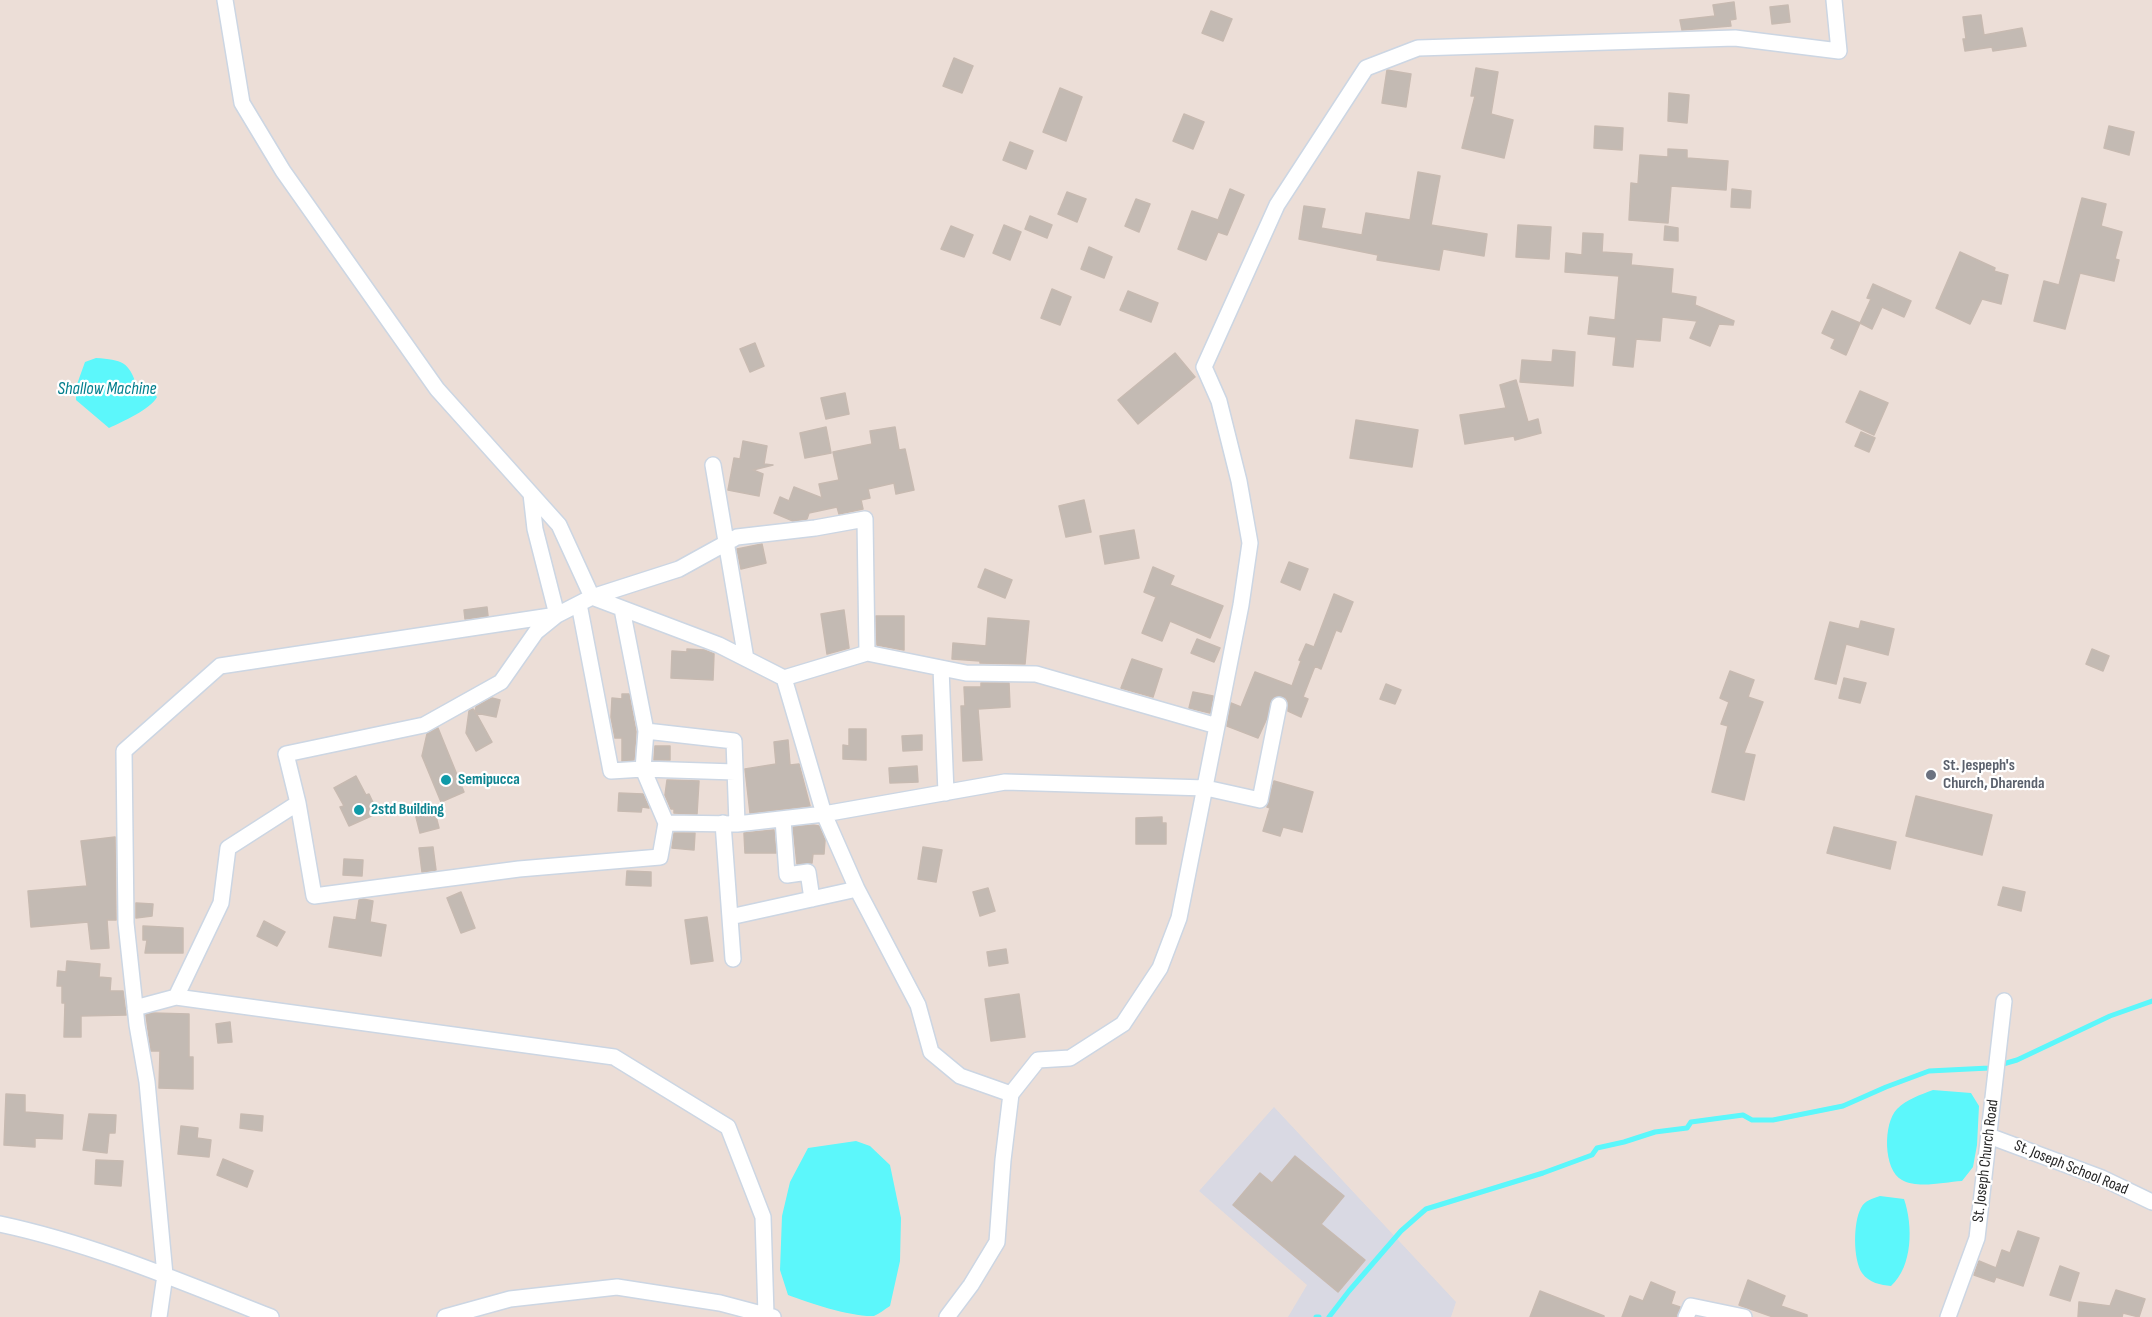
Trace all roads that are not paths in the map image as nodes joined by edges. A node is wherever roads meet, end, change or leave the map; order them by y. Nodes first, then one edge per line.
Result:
1 (225, 0) edge
2 (1834, 0) edge
3 (713, 465) dead end
4 (531, 494) junction
5 (726, 543) junction
6 (586, 601) junction
7 (622, 609) junction
8 (557, 615) junction
9 (867, 653) junction
10 (746, 659) junction
11 (941, 668) junction
12 (784, 678) junction
13 (1279, 705) dead end
14 (1217, 726) junction
15 (646, 731) junction
16 (643, 769) junction
17 (735, 772) junction
18 (1206, 788) junction
19 (946, 793) junction
20 (298, 803) junction
21 (824, 814) junction
22 (783, 819) junction
23 (666, 823) junction
24 (730, 823) junction
25 (857, 889) junction
26 (812, 899) junction
27 (730, 918) junction
28 (733, 959) dead end
29 (176, 997) junction
30 (2004, 1001) dead end
31 (135, 1008) junction
32 (1011, 1094) junction
33 (1989, 1136) junction
34 (2152, 1202) edge
35 (0, 1224) edge
36 (165, 1275) junction
37 (770, 1316) edge
38 (159, 1317) edge
39 (271, 1317) edge
40 (445, 1317) edge
41 (947, 1317) edge
42 (1686, 1317) edge
43 (1744, 1317) edge
44 (1948, 1317) edge

1 - 4 street
2 - 14 street
3 - 5 street
4 - 6 street
4 - 8 street
5 - 6 street
5 - 9 street
5 - 10 street
6 - 7 street
6 - 8 street
6 - 16 street
7 - 10 street
7 - 15 street
8 - 20 street
8 - 31 street
9 - 11 street
9 - 12 street
10 - 12 street
11 - 14 street
11 - 19 street
12 - 21 street
13 - 18 street
14 - 18 street
15 - 16 street
15 - 17 street
16 - 17 street
16 - 23 street
17 - 24 street
18 - 19 street
18 - 32 street
19 - 21 street
20 - 23 street
20 - 29 street
21 - 22 street
21 - 25 street
22 - 24 street
22 - 26 street
23 - 24 street
24 - 27 street
25 - 26 street
25 - 32 street
26 - 27 street
27 - 28 street
29 - 31 street
29 - 37 street
30 - 33 street, St. Joseph Church Road
31 - 36 street
32 - 41 street
33 - 34 street, St. Joseph School Road
33 - 44 street, St. Joseph Church Road
35 - 36 street
36 - 38 street
36 - 39 street
37 - 40 street
42 - 43 street

